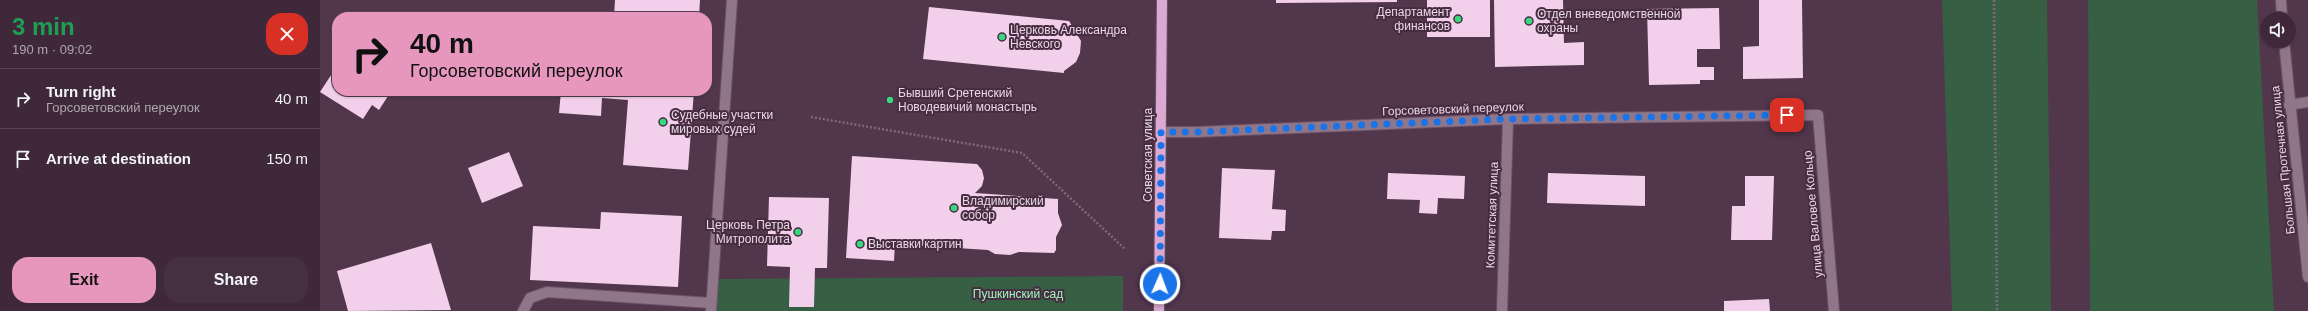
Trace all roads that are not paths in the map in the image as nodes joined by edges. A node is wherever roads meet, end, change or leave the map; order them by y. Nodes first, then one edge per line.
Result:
1 (732, 0) edge
2 (1162, 0) edge
3 (2280, 0) edge
4 (2281, 12) edge
5 (2285, 48) edge
6 (2308, 102) edge
7 (2289, 105) junction
8 (1818, 115) joint
9 (1508, 119) junction
10 (1161, 132) junction
11 (2308, 277) edge
12 (711, 307) edge
13 (523, 311) edge
14 (1159, 311) edge
15 (1502, 311) edge
16 (1834, 311) edge

1 - 12 street
2 - 10 main road, Советская улица
3 - 4 street
5 - 7 street, Большая Протечная улица
6 - 7 street
7 - 11 street, Большая Протечная улица
8 - 9 street, Горсоветовский переулок
8 - 16 street, улица Валовое Кольцо
9 - 10 street, Горсоветовский переулок
9 - 15 street, Комитетская улица
10 - 14 main road, Советская улица
12 - 13 street

